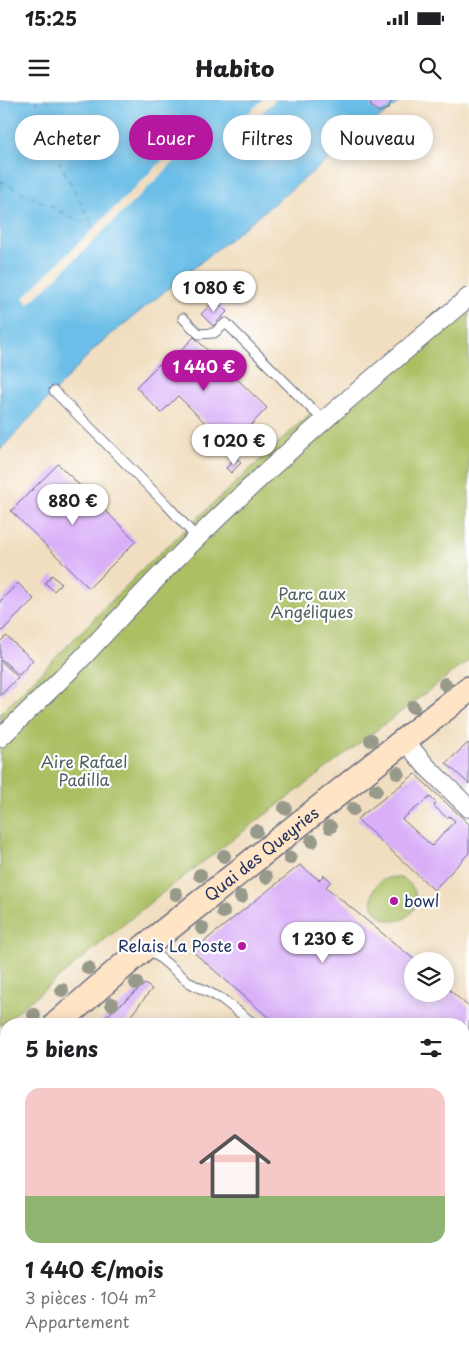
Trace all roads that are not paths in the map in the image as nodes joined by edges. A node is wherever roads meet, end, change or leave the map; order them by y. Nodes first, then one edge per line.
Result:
1 (469, 297) edge
2 (183, 318) dead end
3 (54, 391) dead end
4 (324, 420) junction
5 (197, 538) junction
6 (469, 689) edge
7 (0, 738) edge
8 (404, 740) junction
9 (469, 808) edge
10 (146, 946) junction
11 (64, 1018) edge
12 (246, 1018) edge

1 - 4 street
2 - 4 lane
3 - 5 lane
4 - 5 street
5 - 7 street
6 - 8 main road, Quai des Queyries
8 - 9 street
8 - 10 main road, Quai des Queyries
10 - 11 main road, Quai des Queyries
10 - 12 lane

